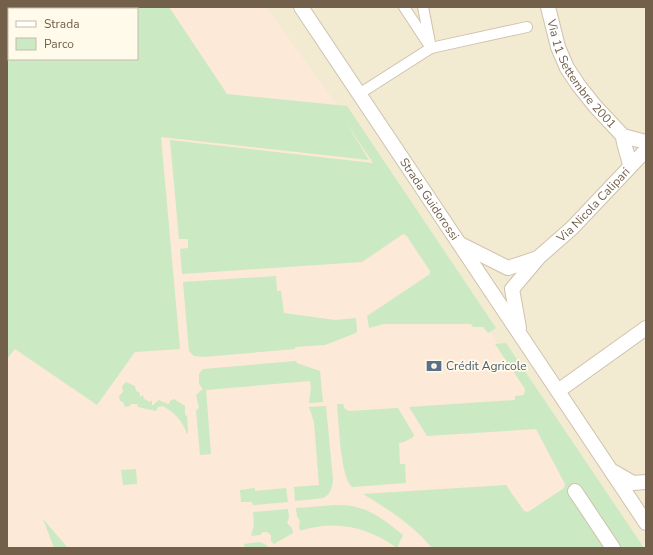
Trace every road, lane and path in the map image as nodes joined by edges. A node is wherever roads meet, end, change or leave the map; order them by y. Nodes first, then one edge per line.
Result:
1 (301, 7) edge
2 (404, 7) edge
3 (423, 7) edge
4 (548, 7) edge
5 (527, 27) dead end
6 (431, 48) junction
7 (359, 94) junction
8 (623, 136) junction
9 (646, 142) edge
10 (646, 150) edge
11 (630, 166) junction
12 (459, 244) junction
13 (539, 257) junction
14 (646, 328) edge
15 (520, 334) junction
16 (558, 391) junction
17 (610, 469) junction
18 (646, 482) edge
19 (575, 491) dead end
20 (646, 522) edge
21 (613, 548) edge

1 - 7 street, Strada Guidorossi
2 - 6 street
3 - 6 street
4 - 8 street, Via 11 Settembre 2001
5 - 6 street
6 - 7 street
7 - 12 street, Strada Guidorossi
8 - 9 street, Via 11 Settembre 2001
8 - 11 street, Via 11 Settembre 2001
10 - 11 street, Via Nicola Calipari
11 - 13 street, Via Nicola Calipari
12 - 13 street, Via Nicola Calipari
12 - 15 street, Strada Guidorossi
13 - 15 street, Via Nicola Calipari
14 - 16 street
15 - 16 street, Strada Guidorossi
16 - 17 street, Strada Guidorossi
17 - 18 street
17 - 20 street, Strada Guidorossi
19 - 21 street

